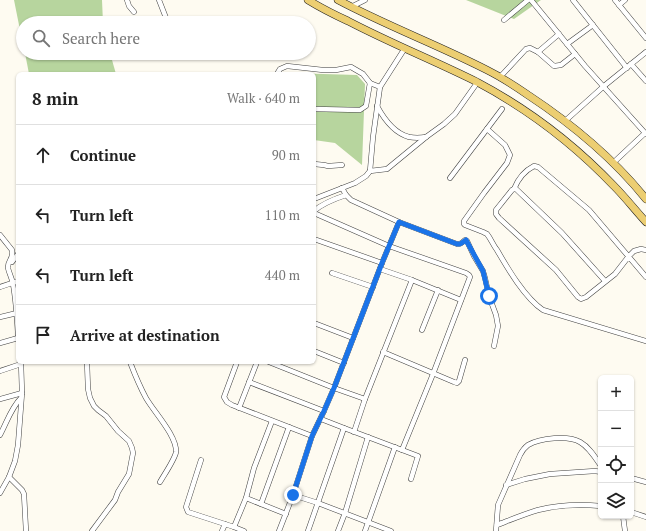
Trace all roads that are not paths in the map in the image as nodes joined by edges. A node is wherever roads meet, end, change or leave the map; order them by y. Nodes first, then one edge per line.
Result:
1 (127, 0) edge
2 (159, 0) edge
3 (308, 0) edge
4 (338, 0) edge
5 (365, 0) edge
6 (528, 0) edge
7 (531, 0) edge
8 (573, 0) edge
9 (615, 0) edge
10 (625, 0) edge
11 (619, 5) junction
12 (351, 7) junction
13 (134, 12) dead end
14 (365, 14) junction
15 (165, 16) edge
16 (504, 20) dead end
17 (593, 26) junction
18 (360, 27) junction
19 (559, 34) junction
20 (646, 38) edge
21 (567, 44) junction
22 (405, 48) junction
23 (538, 52) junction
24 (646, 52) edge
25 (575, 54) junction
26 (631, 64) junction
27 (627, 68) junction
28 (278, 72) edge
29 (500, 77) junction
30 (646, 81) edge
31 (370, 83) junction
32 (477, 83) junction
33 (604, 86) junction
34 (380, 87) junction
35 (377, 106) junction
36 (316, 109) edge
37 (502, 109) dead end
38 (565, 121) junction
39 (487, 129) junction
40 (646, 134) edge
41 (426, 138) junction
42 (613, 163) junction
43 (316, 164) edge
44 (342, 166) dead end
45 (370, 171) junction
46 (450, 178) dead end
47 (342, 188) junction
48 (514, 189) junction
49 (346, 195) junction
50 (316, 198) edge
51 (646, 199) edge
52 (316, 210) edge
53 (316, 213) edge
54 (399, 222) junction
55 (646, 222) edge
56 (0, 235) edge
57 (316, 240) edge
58 (389, 246) junction
59 (646, 250) edge
60 (16, 256) edge
61 (629, 256) junction
62 (382, 263) junction
63 (8, 266) junction
64 (380, 269) junction
65 (332, 274) dead end
66 (646, 277) edge
67 (412, 280) junction
68 (606, 281) junction
69 (16, 282) edge
70 (12, 283) junction
71 (0, 287) edge
72 (373, 287) junction
73 (438, 290) junction
74 (462, 300) junction
75 (16, 307) edge
76 (16, 313) edge
77 (0, 317) edge
78 (316, 324) edge
79 (422, 330) dead end
80 (16, 337) edge
81 (353, 338) junction
82 (646, 341) edge
83 (0, 343) edge
84 (494, 346) dead end
85 (316, 352) edge
86 (384, 352) junction
87 (466, 360) dead end
88 (344, 363) junction
89 (18, 364) edge
90 (21, 364) edge
91 (87, 364) edge
92 (131, 364) edge
93 (236, 364) edge
94 (256, 364) edge
95 (274, 364) edge
96 (0, 370) edge
97 (433, 374) junction
98 (249, 382) junction
99 (334, 388) junction
100 (22, 393) junction
101 (21, 398) junction
102 (0, 399) edge
103 (365, 399) junction
104 (239, 408) junction
105 (324, 411) junction
106 (321, 419) junction
107 (272, 421) junction
108 (290, 427) junction
109 (344, 428) junction
110 (1, 430) edge
111 (354, 432) junction
112 (0, 434) edge
113 (312, 436) junction
114 (368, 437) junction
115 (394, 447) junction
116 (402, 450) junction
117 (201, 460) dead end
118 (598, 462) edge
119 (598, 472) edge
120 (9, 477) junction
121 (411, 479) dead end
122 (634, 479) edge
123 (160, 482) dead end
124 (646, 482) edge
125 (506, 485) junction
126 (0, 493) edge
127 (293, 495) junction
128 (246, 498) junction
129 (318, 503) junction
130 (261, 504) junction
131 (598, 506) edge
132 (345, 513) junction
133 (634, 513) edge
134 (286, 514) junction
135 (646, 517) edge
136 (623, 519) edge
137 (368, 522) junction
138 (225, 524) junction
139 (496, 525) junction
140 (234, 527) junction
141 (26, 531) edge
142 (92, 531) edge
143 (222, 531) edge
144 (244, 531) edge
145 (279, 531) edge
146 (308, 531) edge
147 (338, 531) edge
148 (365, 531) edge
149 (391, 531) edge
150 (496, 531) edge
151 (625, 531) edge

1 - 13 street
2 - 15 street
3 - 18 main road
4 - 12 main road
5 - 12 street
6 - 16 street
7 - 19 street
8 - 17 street
9 - 11 street
10 - 11 street
11 - 20 street
12 - 14 main road
14 - 18 main road
14 - 29 main road
17 - 21 street
17 - 27 street
18 - 22 main road
19 - 21 street
19 - 23 street
21 - 25 street
22 - 32 main road
22 - 34 street
23 - 25 street
23 - 29 street
24 - 26 street
25 - 33 street
26 - 27 street
26 - 30 street
27 - 33 street
28 - 31 street
29 - 38 main road
31 - 34 street
31 - 36 street
32 - 41 street
32 - 55 main road
33 - 38 street
33 - 40 street
34 - 35 street
35 - 41 street
35 - 45 street
37 - 39 street
38 - 42 main road
39 - 46 street
39 - 82 street
40 - 42 street
41 - 45 street
42 - 51 main road
43 - 44 street
45 - 47 street
47 - 49 street
47 - 50 street
48 - 61 street
48 - 68 street
48 - 68 street
49 - 52 street
49 - 54 street
53 - 58 street
54 - 58 street
54 - 84 street
56 - 63 street
57 - 62 street
58 - 62 street
58 - 74 street
59 - 61 street
60 - 63 street
61 - 66 street
61 - 68 street
62 - 64 street
63 - 70 street
64 - 67 street
64 - 72 street
65 - 72 street
67 - 73 street
67 - 86 street
69 - 70 street
70 - 71 street
70 - 75 street
72 - 81 street
73 - 74 street
73 - 79 street
74 - 97 street
76 - 77 street
78 - 81 street
80 - 83 street
81 - 88 street
85 - 88 street
86 - 97 street
86 - 103 street
87 - 97 street
88 - 99 street
89 - 96 street
90 - 100 street
91 - 142 street
92 - 123 street
93 - 104 street
94 - 98 street
95 - 99 street
97 - 116 street
98 - 104 street
98 - 105 street
99 - 103 street
99 - 105 street
100 - 101 street
100 - 102 street
101 - 110 street
101 - 120 street
103 - 111 street
104 - 107 street
105 - 106 street
106 - 109 street
106 - 113 street
107 - 108 street
107 - 128 street
108 - 113 street
108 - 130 street
109 - 111 street
109 - 129 street
110 - 112 street
111 - 114 street
113 - 127 street
114 - 115 street
114 - 132 street
115 - 116 street
115 - 137 street
116 - 121 street
117 - 138 street
118 - 125 street
119 - 125 street
120 - 126 street
120 - 141 street
122 - 124 street
125 - 139 street
127 - 129 street
127 - 134 street
128 - 130 street
128 - 140 street
129 - 132 street
129 - 146 street
130 - 134 street
131 - 139 street
132 - 137 street
132 - 147 street
133 - 135 street
134 - 145 street
136 - 151 street
137 - 148 street
137 - 149 street
138 - 140 street
138 - 143 street
139 - 150 street
140 - 144 street

